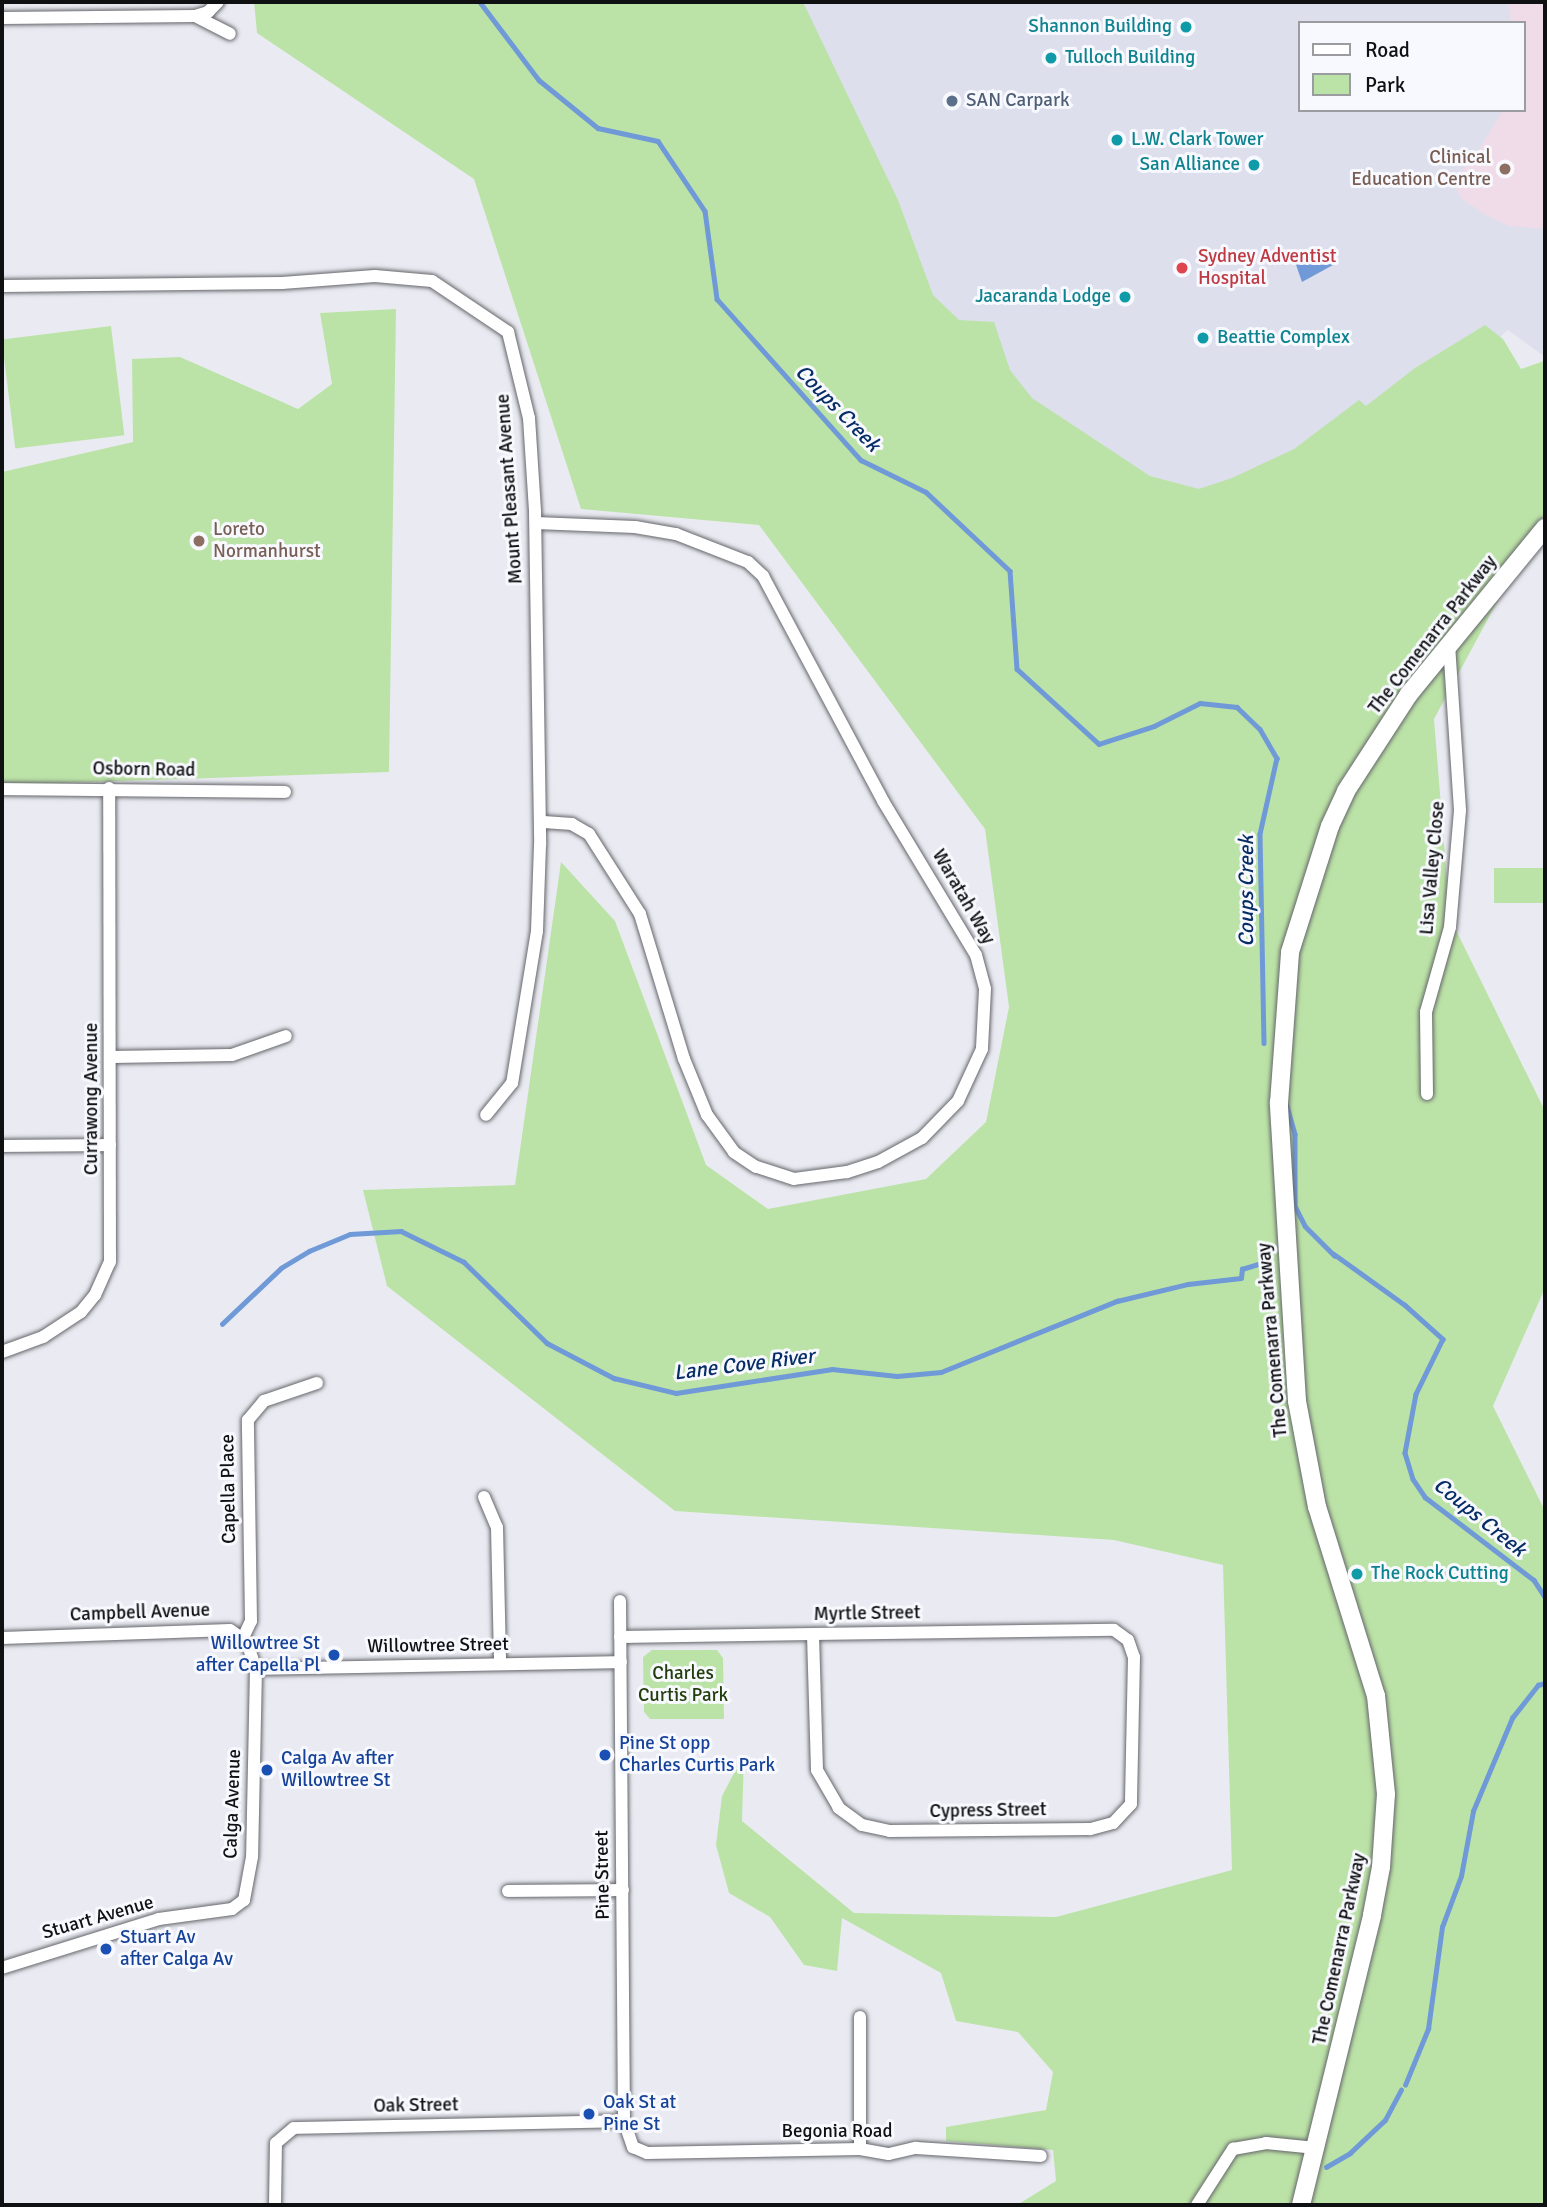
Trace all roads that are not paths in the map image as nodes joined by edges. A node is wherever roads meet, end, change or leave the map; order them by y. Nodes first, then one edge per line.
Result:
1 (218, 2) edge
2 (195, 16) junction
3 (2, 18) edge
4 (230, 34) dead end
5 (2, 286) edge
6 (536, 523) junction
7 (1545, 528) edge
8 (1450, 643) junction
9 (109, 788) junction
10 (2, 789) edge
11 (285, 792) dead end
12 (540, 821) junction
13 (286, 1035) dead end
14 (112, 1057) junction
15 (1427, 1094) dead end
16 (486, 1115) dead end
17 (110, 1145) junction
18 (2, 1146) edge
19 (2, 1352) edge
20 (317, 1383) dead end
21 (484, 1497) dead end
22 (620, 1601) dead end
23 (1114, 1630) joint
24 (813, 1634) junction
25 (243, 1637) junction
26 (620, 1637) junction
27 (2, 1638) edge
28 (621, 1661) junction
29 (500, 1664) junction
30 (256, 1669) junction
31 (623, 1890) junction
32 (509, 1891) dead end
33 (207, 1911) joint
34 (2, 1968) edge
35 (860, 2017) dead end
36 (624, 2121) junction
37 (633, 2147) joint
38 (1316, 2148) junction
39 (860, 2149) junction
40 (1041, 2156) dead end
41 (275, 2205) edge
42 (1198, 2205) edge
43 (1301, 2205) edge

1 - 2 street
2 - 3 street
2 - 4 street
5 - 6 street, Mount Pleasant Avenue
6 - 12 street, Mount Pleasant Avenue
6 - 12 street, Waratah Way
7 - 8 main road, The Comenarra Parkway
8 - 15 street, Lisa Valley Close
8 - 38 main road, The Comenarra Parkway
9 - 10 street, Osborn Road
9 - 11 street, Osborn Road
9 - 14 street, Currawong Avenue
12 - 16 street, Mount Pleasant Avenue
13 - 14 street
14 - 17 street, Currawong Avenue
17 - 18 street
17 - 19 street, Currawong Avenue
20 - 25 street, Capella Place
21 - 29 street
22 - 26 street, Pine Street
23 - 24 street, Myrtle Street
23 - 24 street, Cypress Street
24 - 26 street, Myrtle Street
25 - 27 street, Campbell Avenue
25 - 30 street
26 - 28 street, Pine Street
28 - 29 street, Willowtree Street
28 - 31 street, Pine Street
29 - 30 street, Willowtree Street
30 - 33 street, Calga Avenue
31 - 32 street
31 - 36 street, Pine Street
33 - 34 street, Stuart Avenue
35 - 39 street
36 - 37 street, Pine Street
36 - 41 street, Oak Street
37 - 39 street, Begonia Road
38 - 42 street
38 - 43 main road, The Comenarra Parkway
39 - 40 street, Begonia Road

